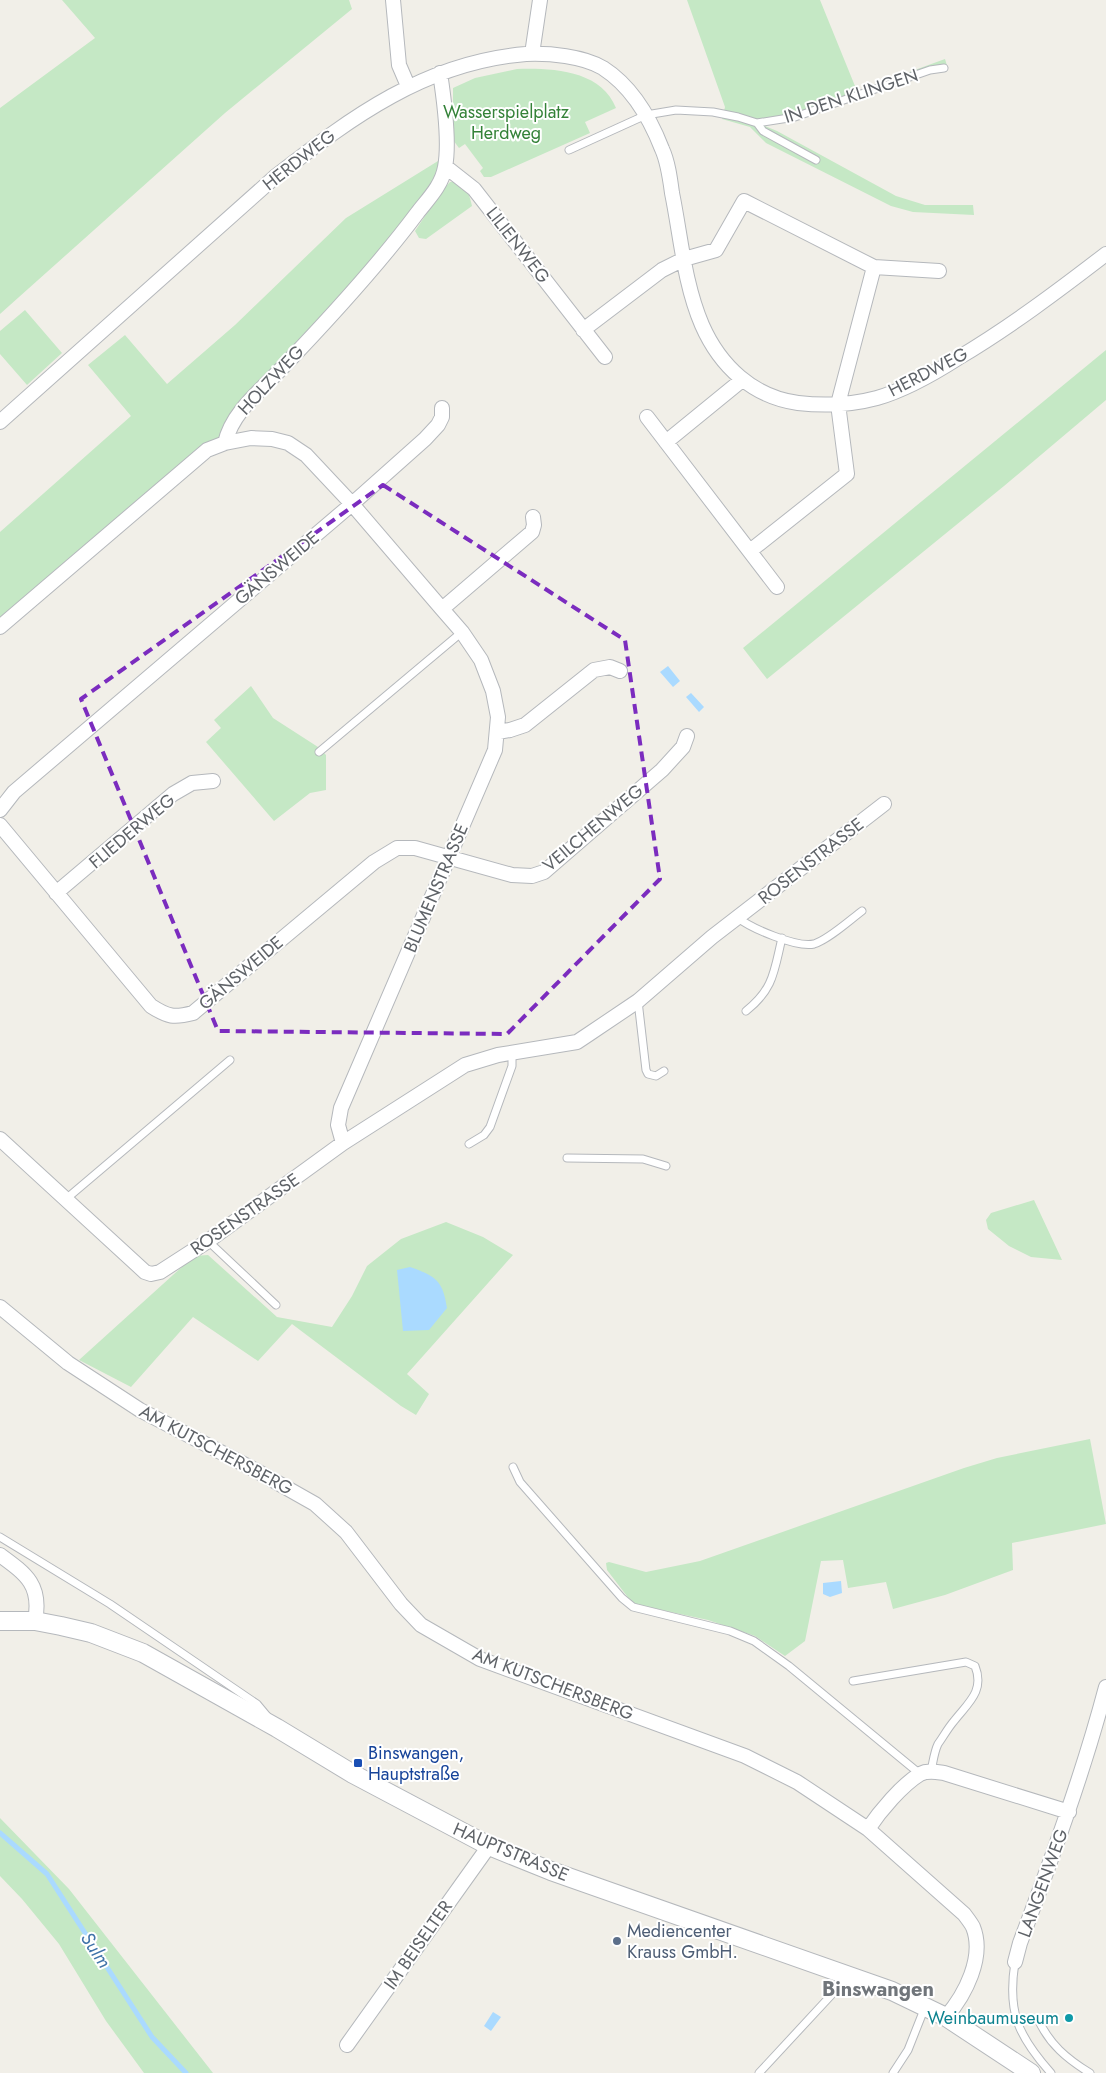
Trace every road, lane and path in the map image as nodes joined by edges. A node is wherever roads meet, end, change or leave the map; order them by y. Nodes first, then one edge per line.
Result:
1 (394, 0) edge
2 (540, 0) edge
3 (532, 54) junction
4 (944, 68) dead end
5 (440, 73) junction
6 (408, 86) junction
7 (646, 115) junction
8 (757, 123) junction
9 (569, 150) dead end
10 (816, 160) dead end
11 (446, 167) junction
12 (1106, 254) edge
13 (684, 259) junction
14 (874, 267) junction
15 (939, 271) dead end
16 (583, 330) junction
17 (606, 357) dead end
18 (742, 380) junction
19 (838, 404) junction
20 (442, 408) dead end
21 (647, 417) dead end
22 (0, 422) edge
23 (225, 442) junction
24 (666, 442) junction
25 (352, 504) junction
26 (533, 517) dead end
27 (750, 551) junction
28 (777, 587) dead end
29 (442, 609) junction
30 (0, 627) edge
31 (462, 632) junction
32 (620, 671) dead end
33 (498, 732) junction
34 (687, 736) dead end
35 (319, 752) dead end
36 (213, 780) dead end
37 (884, 804) dead end
38 (0, 810) edge
39 (0, 825) edge
40 (449, 856) junction
41 (56, 894) junction
42 (862, 910) dead end
43 (737, 917) junction
44 (782, 938) junction
45 (638, 1001) junction
46 (746, 1011) dead end
47 (512, 1052) junction
48 (230, 1060) dead end
49 (664, 1072) dead end
50 (0, 1139) edge
51 (343, 1143) junction
52 (469, 1144) dead end
53 (567, 1158) dead end
54 (666, 1166) dead end
55 (66, 1199) junction
56 (208, 1241) junction
57 (276, 1305) dead end
58 (0, 1307) edge
59 (513, 1467) dead end
60 (0, 1537) edge
61 (0, 1555) edge
62 (0, 1621) edge
63 (35, 1621) junction
64 (853, 1681) dead end
65 (1106, 1687) edge
66 (278, 1728) junction
67 (926, 1773) junction
68 (1068, 1812) junction
69 (868, 1829) junction
70 (489, 1846) junction
71 (1016, 1962) joint
72 (850, 1975) junction
73 (925, 2007) junction
74 (946, 2017) junction
75 (1038, 2019) dead end
76 (347, 2044) dead end
77 (759, 2073) edge
78 (893, 2073) edge
79 (1031, 2073) edge
80 (1051, 2073) edge
81 (1090, 2073) edge

1 - 6 street
2 - 3 street
3 - 5 street, HERDWEG
3 - 7 street, HERDWEG
4 - 8 lane, IN DEN KLINGEN
5 - 6 street, HERDWEG
5 - 11 street, HOLZWEG
6 - 22 street, HERDWEG
7 - 8 lane
7 - 9 lane
7 - 13 street, HERDWEG
8 - 10 lane
11 - 16 street, LILIENWEG
11 - 23 street, HOLZWEG
12 - 19 street, HERDWEG
13 - 14 street
13 - 16 street
13 - 18 street, HERDWEG
14 - 15 street
14 - 19 street
16 - 17 street, LILIENWEG
18 - 19 street, HERDWEG
18 - 24 street
19 - 27 street
20 - 25 street, GÄNSWEIDE
21 - 24 street
23 - 25 street, BLUMENSTRASSE
23 - 30 street
24 - 27 street
25 - 29 street, BLUMENSTRASSE
25 - 38 street, GÄNSWEIDE
26 - 29 street
27 - 28 street
29 - 31 street, BLUMENSTRASSE
31 - 33 street, BLUMENSTRASSE
31 - 35 lane
32 - 33 street
33 - 40 street, BLUMENSTRASSE
34 - 40 street, VEILCHENWEG
36 - 41 street, FLIEDERWEG
37 - 43 street, ROSENSTRASSE
39 - 41 street, GÄNSWEIDE
40 - 41 street, GÄNSWEIDE
40 - 51 street, BLUMENSTRASSE
42 - 44 lane, ROSENSTRASSE
43 - 44 lane, ROSENSTRASSE
43 - 45 street, ROSENSTRASSE
44 - 46 lane
45 - 47 street, ROSENSTRASSE
45 - 49 lane
47 - 51 street, ROSENSTRASSE
47 - 52 lane
48 - 55 lane
50 - 55 street, ROSENSTRASSE
51 - 56 street, ROSENSTRASSE
53 - 54 lane
55 - 56 street, ROSENSTRASSE
56 - 57 lane
58 - 69 street, AM KUTSCHERSBERG
59 - 67 lane
60 - 66 lane
61 - 63 street
62 - 63 street, HAUPTSTRASSE
63 - 66 street, HAUPTSTRASSE
64 - 67 lane
65 - 68 street, LANGENWEG
66 - 70 street, HAUPTSTRASSE
67 - 68 street
67 - 69 street
68 - 71 street, LANGENWEG
69 - 74 street, AM KUTSCHERSBERG
70 - 72 street, HAUPTSTRASSE
70 - 76 street, IM BEISELTER
71 - 80 lane, LANGENWEG
72 - 73 street, HAUPTSTRASSE
72 - 77 lane
73 - 74 street, HAUPTSTRASSE
73 - 78 lane
74 - 79 street, HAUPTSTRASSE
75 - 81 lane

